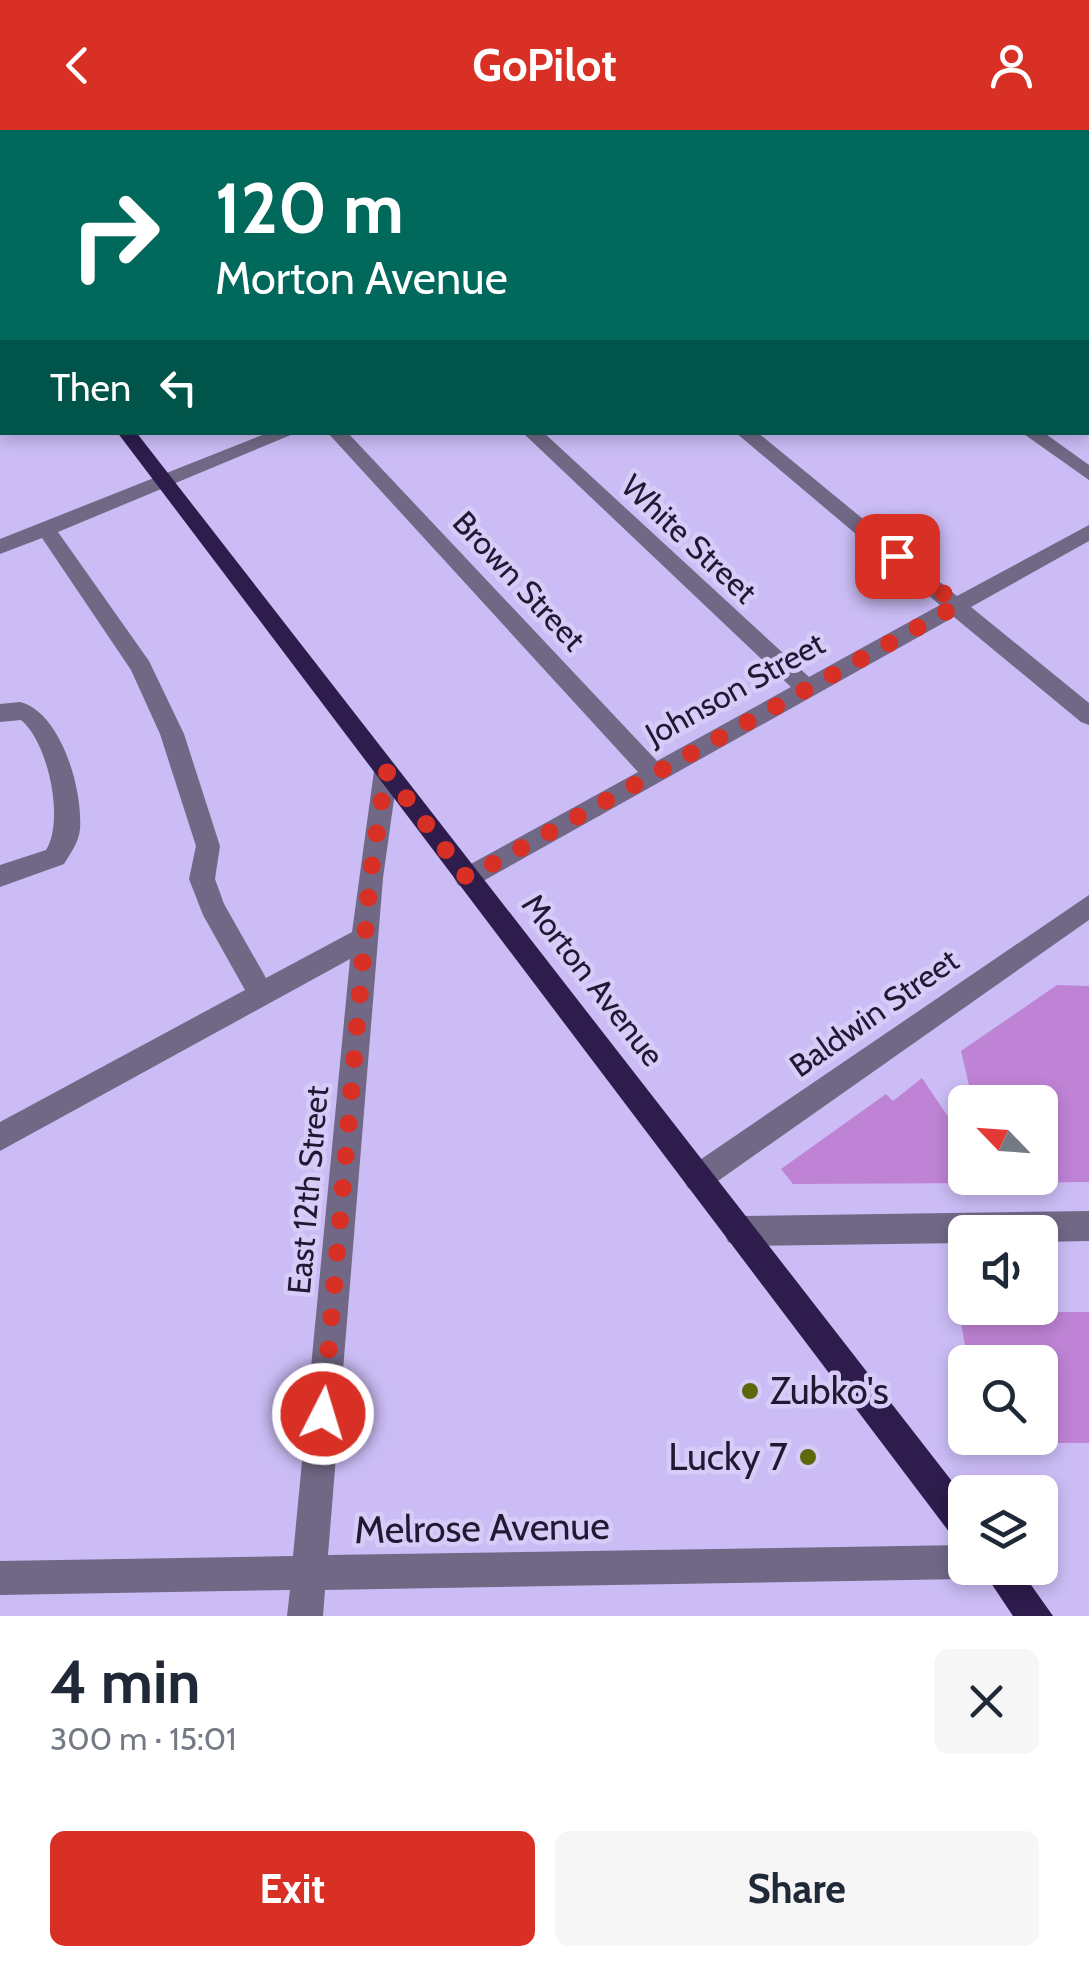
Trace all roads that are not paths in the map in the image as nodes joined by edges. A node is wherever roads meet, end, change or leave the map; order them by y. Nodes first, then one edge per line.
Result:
1 (128, 435) edge
2 (282, 435) edge
3 (339, 435) edge
4 (533, 435) edge
5 (748, 435) edge
6 (1034, 435) edge
7 (1089, 474) edge
8 (164, 482) junction
9 (46, 529) junction
10 (1089, 532) edge
11 (1, 544) edge
12 (958, 605) junction
13 (807, 689) junction
14 (0, 713) edge
15 (1089, 716) edge
16 (386, 771) junction
17 (654, 774) junction
18 (0, 876) edge
19 (467, 878) junction
20 (1089, 906) edge
21 (365, 938) junction
22 (261, 994) junction
23 (0, 1137) edge
24 (698, 1178) junction
25 (1089, 1226) edge
26 (739, 1231) junction
27 (948, 1503) edge
28 (948, 1562) edge
29 (309, 1573) junction
30 (0, 1578) edge
31 (1011, 1585) edge
32 (305, 1616) edge
33 (1035, 1616) edge

1 - 8 main road, Morton Avenue
2 - 8 street
3 - 17 street, Brown Street
4 - 13 street, White Street
5 - 12 street
6 - 7 street
8 - 9 street
8 - 16 main road, Morton Avenue
9 - 11 street
9 - 22 street
10 - 12 street, Johnson Street
12 - 13 street, Johnson Street
12 - 15 street
13 - 17 street, Johnson Street
14 - 18 street
16 - 19 main road, Morton Avenue
16 - 21 street, East 12th Street
17 - 19 street, Johnson Street
19 - 24 main road, Morton Avenue
20 - 24 street, Baldwin Street
21 - 22 street
21 - 29 street, East 12th Street
22 - 23 street
24 - 26 main road, Morton Avenue
25 - 26 street
26 - 27 main road, Morton Avenue
28 - 29 street, Melrose Avenue
29 - 30 street, Melrose Avenue
29 - 32 street, East 12th Street
31 - 33 main road

